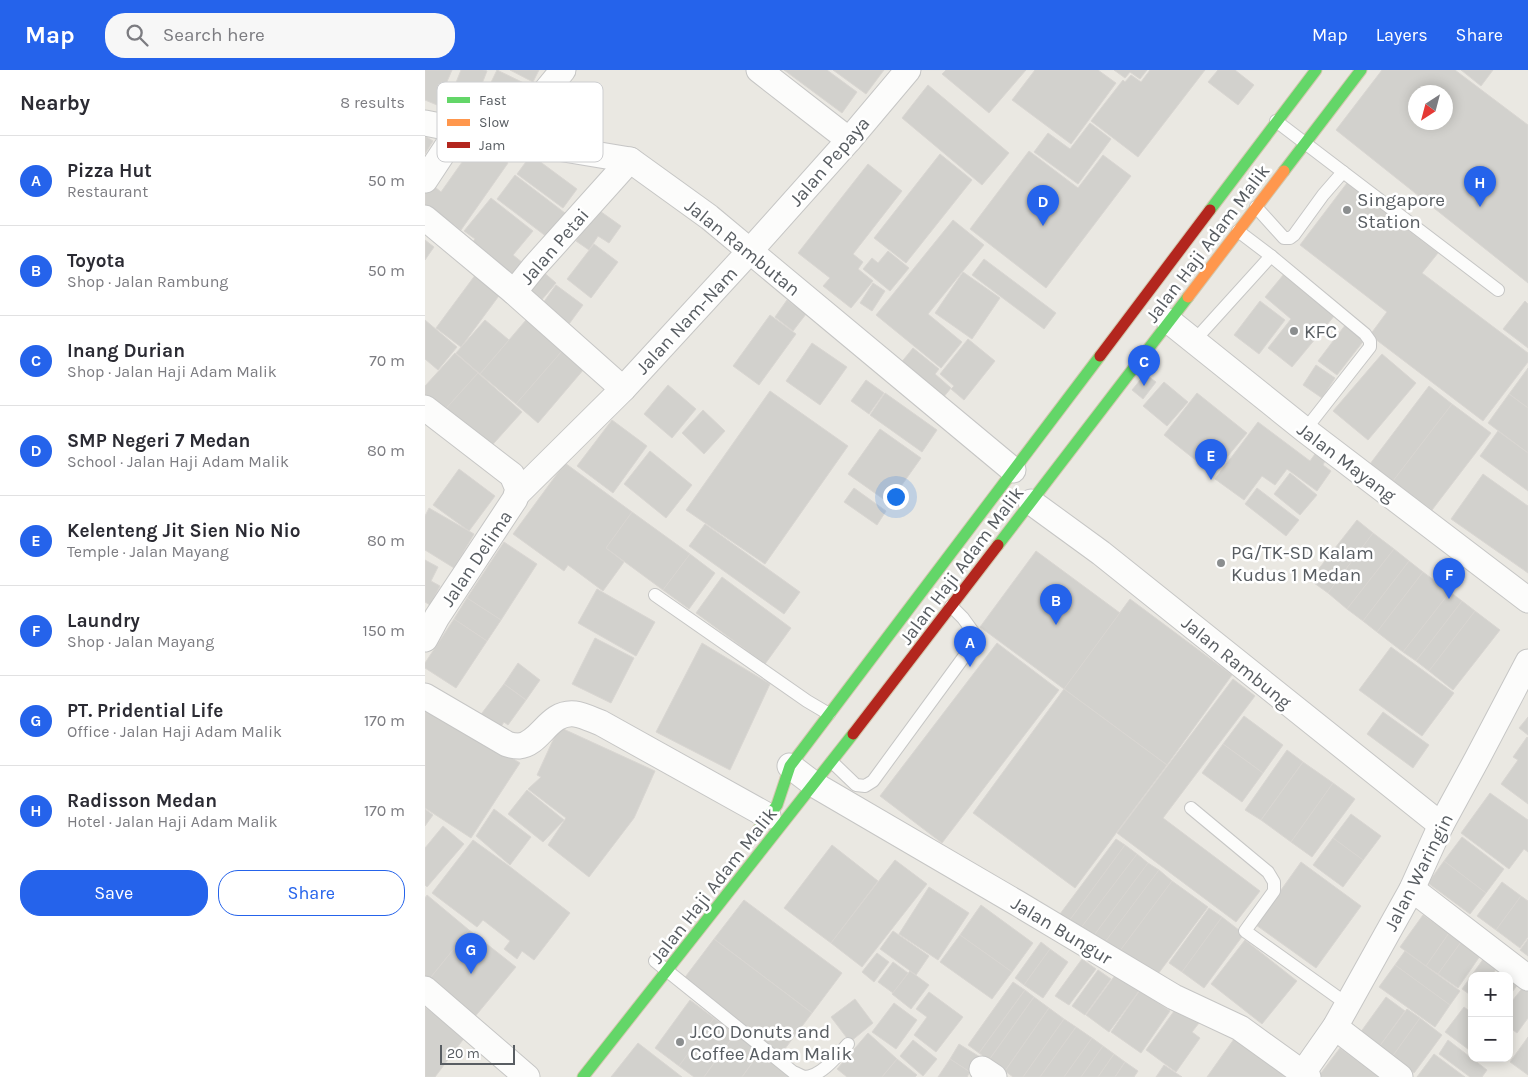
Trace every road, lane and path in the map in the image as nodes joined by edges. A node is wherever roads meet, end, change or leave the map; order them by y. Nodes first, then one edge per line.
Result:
1 (563, 70) edge
2 (759, 70) edge
3 (908, 70) edge
4 (1316, 70) edge
5 (1361, 70) edge
6 (553, 82) edge
7 (1276, 121) junction
8 (849, 140) junction
9 (1305, 143) junction
10 (603, 155) edge
11 (631, 160) junction
12 (437, 162) edge
13 (1343, 172) junction
14 (425, 180) edge
15 (1256, 207) junction
16 (425, 218) edge
17 (1238, 231) junction
18 (749, 252) junction
19 (1271, 256) junction
20 (1498, 290) dead end
21 (515, 292) junction
22 (1169, 321) junction
23 (1194, 341) junction
24 (623, 389) junction
25 (425, 408) edge
26 (1305, 430) junction
27 (1013, 470) junction
28 (515, 484) junction
29 (1031, 502) junction
30 (655, 595) dead end
31 (1528, 600) edge
32 (951, 606) junction
33 (431, 614) edge
34 (425, 639) edge
35 (1528, 662) edge
36 (425, 696) edge
37 (829, 714) junction
38 (832, 762) junction
39 (790, 766) junction
40 (815, 785) junction
41 (1191, 808) dead end
42 (768, 816) junction
43 (1441, 824) junction
44 (750, 839) dead end
45 (1412, 888) junction
46 (655, 961) dead end
47 (667, 971) junction
48 (1528, 978) edge
49 (425, 989) edge
50 (1347, 1004) junction
51 (1335, 1027) junction
52 (848, 1044) dead end
53 (1304, 1076) edge
54 (527, 1077) edge
55 (583, 1077) edge
56 (1400, 1077) edge

1 - 6 street
2 - 8 street
3 - 8 street, Jalan Pepaya
4 - 7 main road, Jalan Haji Adam Malik
5 - 9 main road, Jalan Haji Adam Malik
7 - 9 lane
7 - 27 main road, Jalan Haji Adam Malik
8 - 18 street, Jalan Pepaya
9 - 13 lane
9 - 15 main road, Jalan Haji Adam Malik
10 - 11 street, Jalan Rambutan
11 - 18 street, Jalan Rambutan
11 - 21 street, Jalan Petai
12 - 14 street
13 - 15 lane
13 - 20 lane
15 - 17 main road, Jalan Haji Adam Malik
16 - 21 street
17 - 19 lane
17 - 22 main road, Jalan Haji Adam Malik
18 - 24 street, Jalan Nam-Nam
18 - 27 street, Jalan Rambutan
19 - 23 lane
19 - 26 lane
21 - 24 street, Jalan Petai
22 - 23 street, Jalan Mayang
22 - 29 main road, Jalan Haji Adam Malik
23 - 26 street, Jalan Mayang
24 - 28 street, Jalan Nam-Nam
25 - 28 street
26 - 31 street, Jalan Mayang
27 - 37 main road, Jalan Haji Adam Malik
28 - 33 street, Jalan Delima
29 - 32 main road, Jalan Haji Adam Malik
29 - 43 street, Jalan Rambung
30 - 37 lane
32 - 38 main road, Jalan Haji Adam Malik
32 - 38 lane
33 - 34 street, Jalan Delima
35 - 43 street, Jalan Waringin
36 - 42 street
37 - 39 main road, Jalan Haji Adam Malik
38 - 40 main road, Jalan Haji Adam Malik
39 - 40 street, Jalan Bungur
39 - 42 main road, Jalan Haji Adam Malik
40 - 47 main road, Jalan Haji Adam Malik
40 - 53 street, Jalan Bungur
41 - 50 lane
42 - 44 main road, Jalan Haji Adam Malik
43 - 45 street, Jalan Waringin
45 - 48 street
45 - 50 street, Jalan Waringin
46 - 47 lane
47 - 52 lane
47 - 55 main road, Jalan Haji Adam Malik
49 - 54 street
50 - 51 street, Jalan Waringin
51 - 53 street, Jalan Waringin
51 - 56 street

